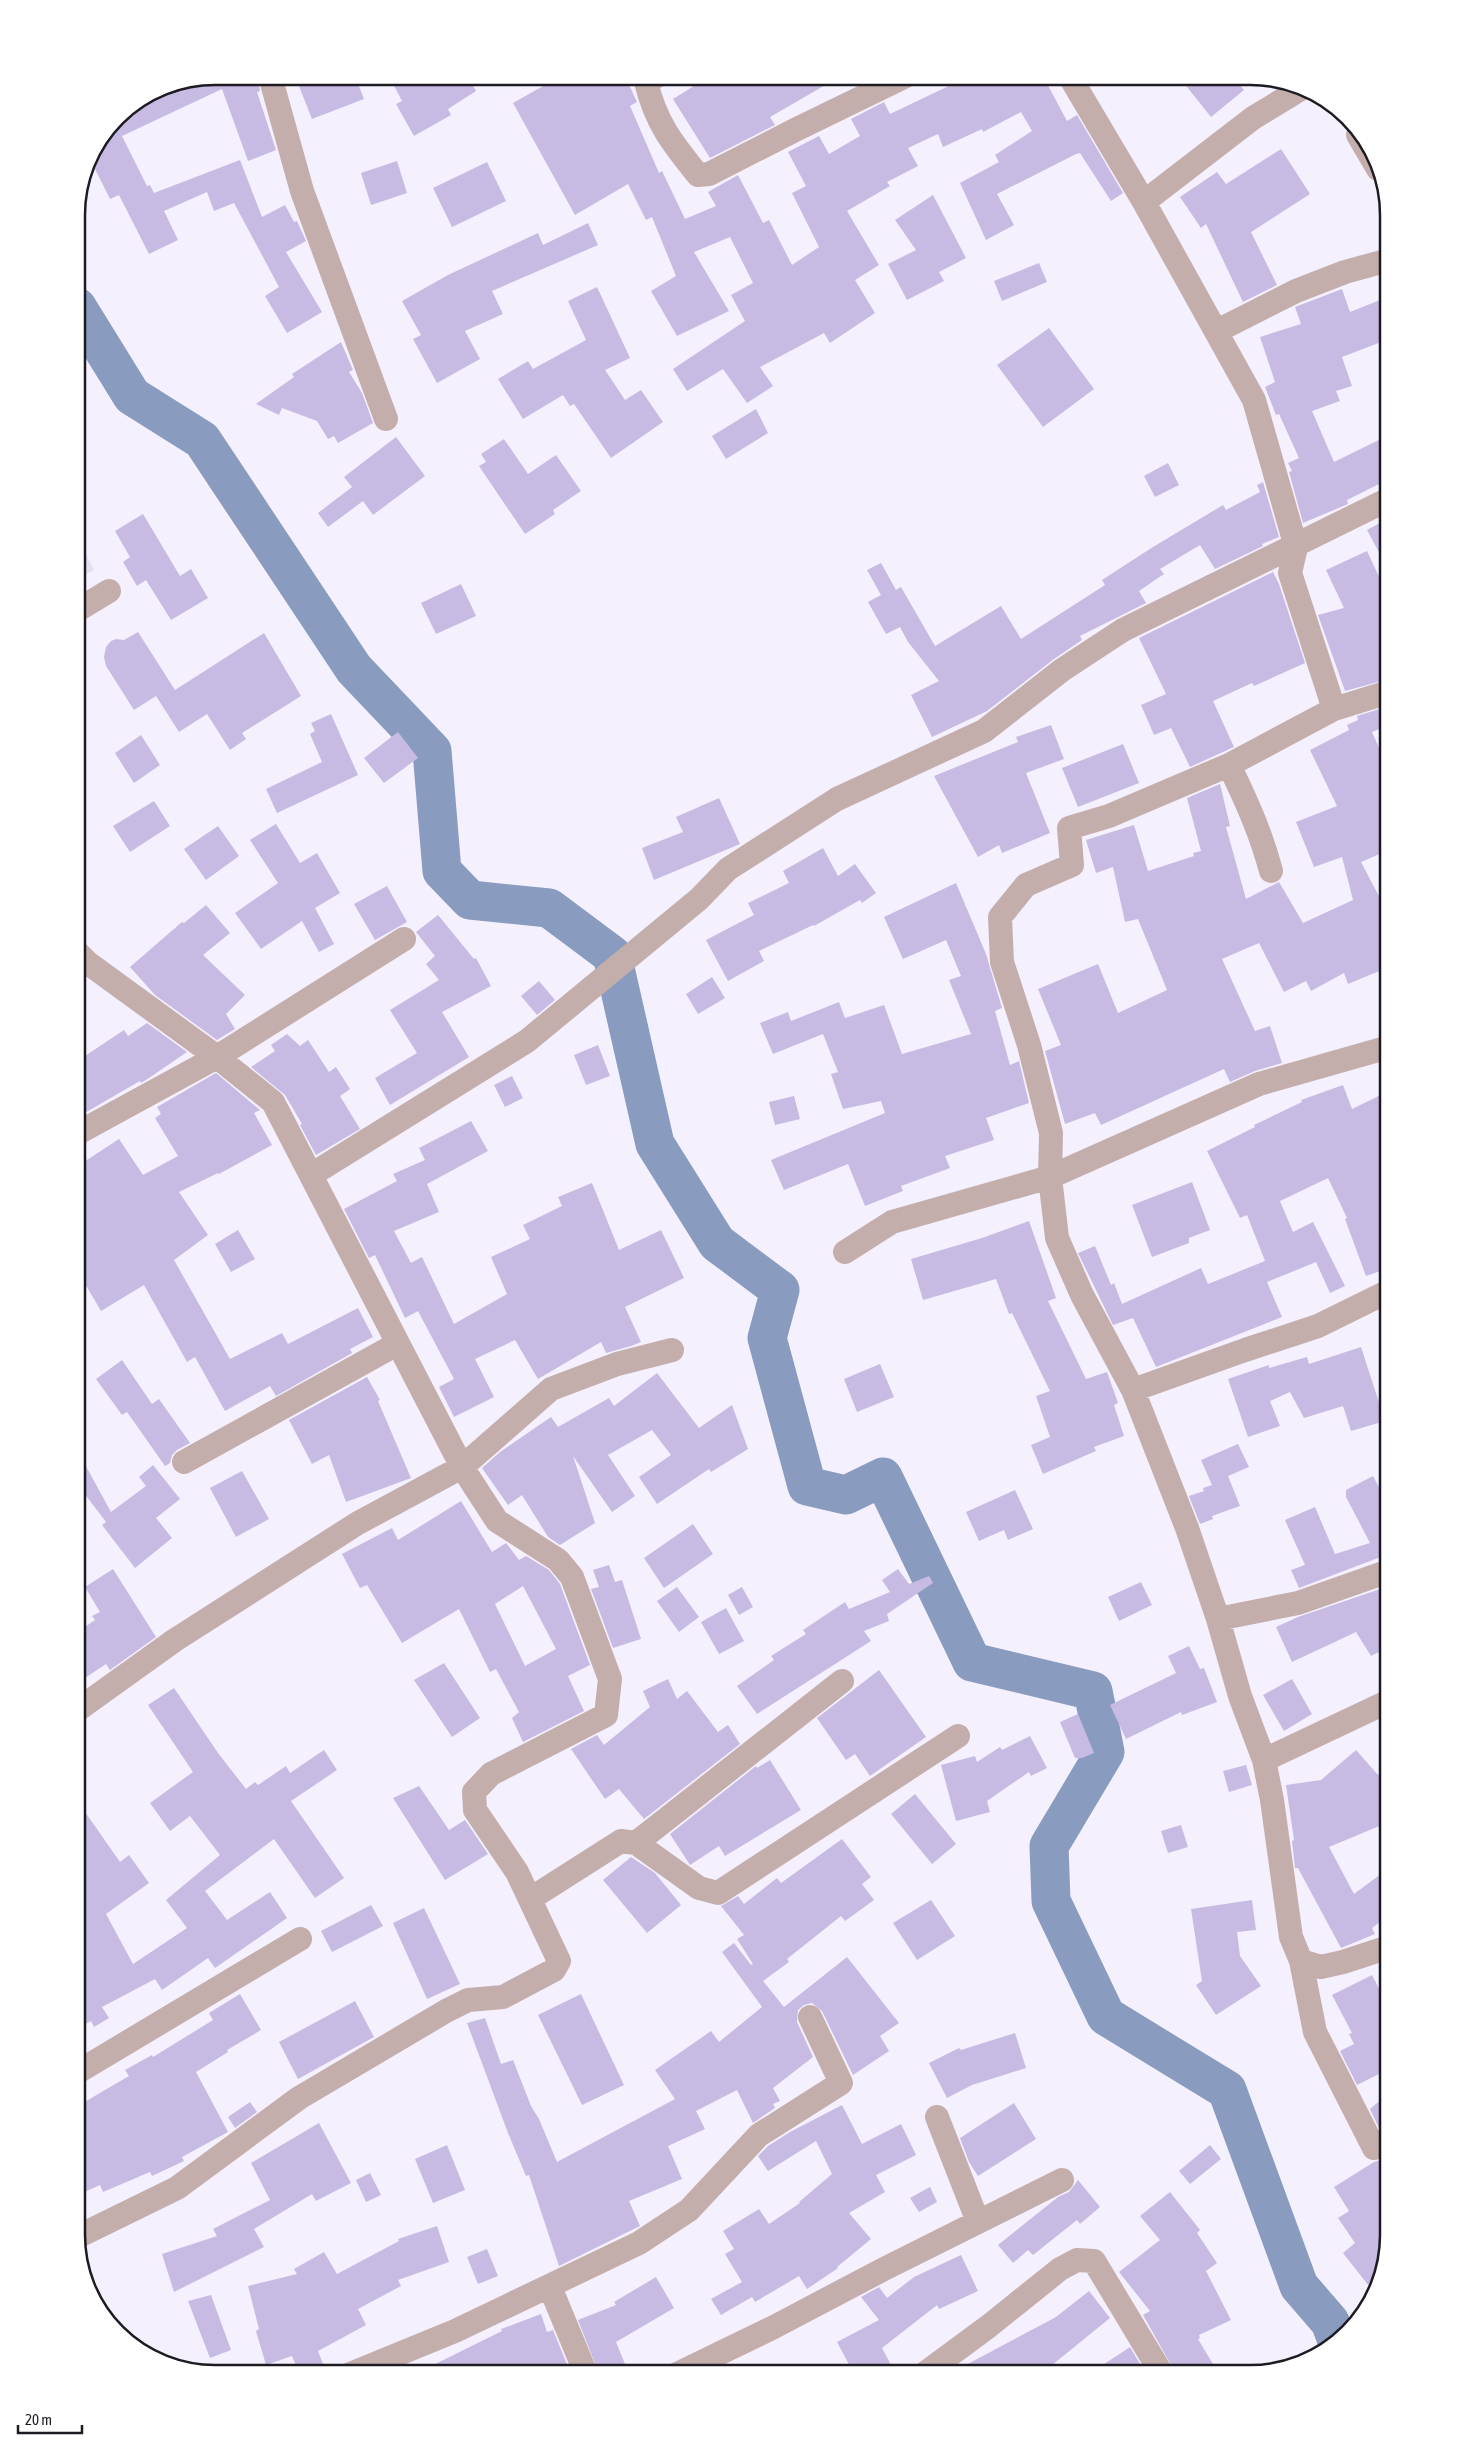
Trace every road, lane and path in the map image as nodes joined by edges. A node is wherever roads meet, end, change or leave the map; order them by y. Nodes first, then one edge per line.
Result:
1 (273, 85) edge
2 (647, 85) edge
3 (887, 85) edge
4 (1075, 85) edge
5 (1294, 93) edge
6 (1144, 202) junction
7 (1380, 262) edge
8 (1217, 331) junction
9 (386, 419) dead end
10 (1380, 504) edge
11 (1296, 546) junction
12 (109, 591) dead end
13 (85, 606) edge
14 (1380, 695) edge
15 (1334, 709) junction
16 (1229, 765) junction
17 (1271, 871) dead end
18 (404, 939) dead end
19 (85, 960) edge
20 (1380, 1050) edge
21 (217, 1057) junction
22 (85, 1129) edge
23 (312, 1175) junction
24 (1050, 1177) junction
25 (845, 1252) dead end
26 (1380, 1295) edge
27 (397, 1344) junction
28 (672, 1350) dead end
29 (1133, 1390) junction
30 (184, 1462) dead end
31 (462, 1466) junction
32 (1380, 1574) edge
33 (1218, 1619) junction
34 (842, 1681) dead end
35 (85, 1705) edge
36 (1380, 1705) edge
37 (958, 1736) dead end
38 (1264, 1760) junction
39 (636, 1843) junction
40 (530, 1899) junction
41 (300, 1939) dead end
42 (1380, 1950) edge
43 (1300, 1961) junction
44 (810, 2017) dead end
45 (85, 2068) edge
46 (938, 2117) dead end
47 (1374, 2148) dead end
48 (1062, 2180) dead end
49 (978, 2222) junction
50 (85, 2233) edge
51 (550, 2287) junction
52 (372, 2365) edge
53 (582, 2365) edge
54 (696, 2365) edge
55 (936, 2365) edge
56 (1157, 2365) edge

1 - 9 street
2 - 3 street
4 - 6 street
5 - 6 street
6 - 8 street
7 - 8 street
8 - 11 street
10 - 11 street
11 - 15 street
11 - 23 street
12 - 13 street
14 - 15 street
15 - 16 street
16 - 17 street
16 - 24 street
18 - 21 street
19 - 21 street
20 - 24 street
21 - 22 street
21 - 23 street
23 - 27 street
24 - 25 street
24 - 29 street
26 - 29 street
27 - 30 street
27 - 31 street
28 - 31 street
29 - 33 street
31 - 35 street
31 - 40 street
32 - 33 street
33 - 38 street
34 - 39 street
36 - 38 street
37 - 39 street
38 - 43 street
39 - 40 street
40 - 50 street
41 - 45 street
42 - 43 street
43 - 47 street
44 - 51 street
46 - 49 street
48 - 49 street
49 - 54 street
51 - 52 street
51 - 53 street
55 - 56 street

